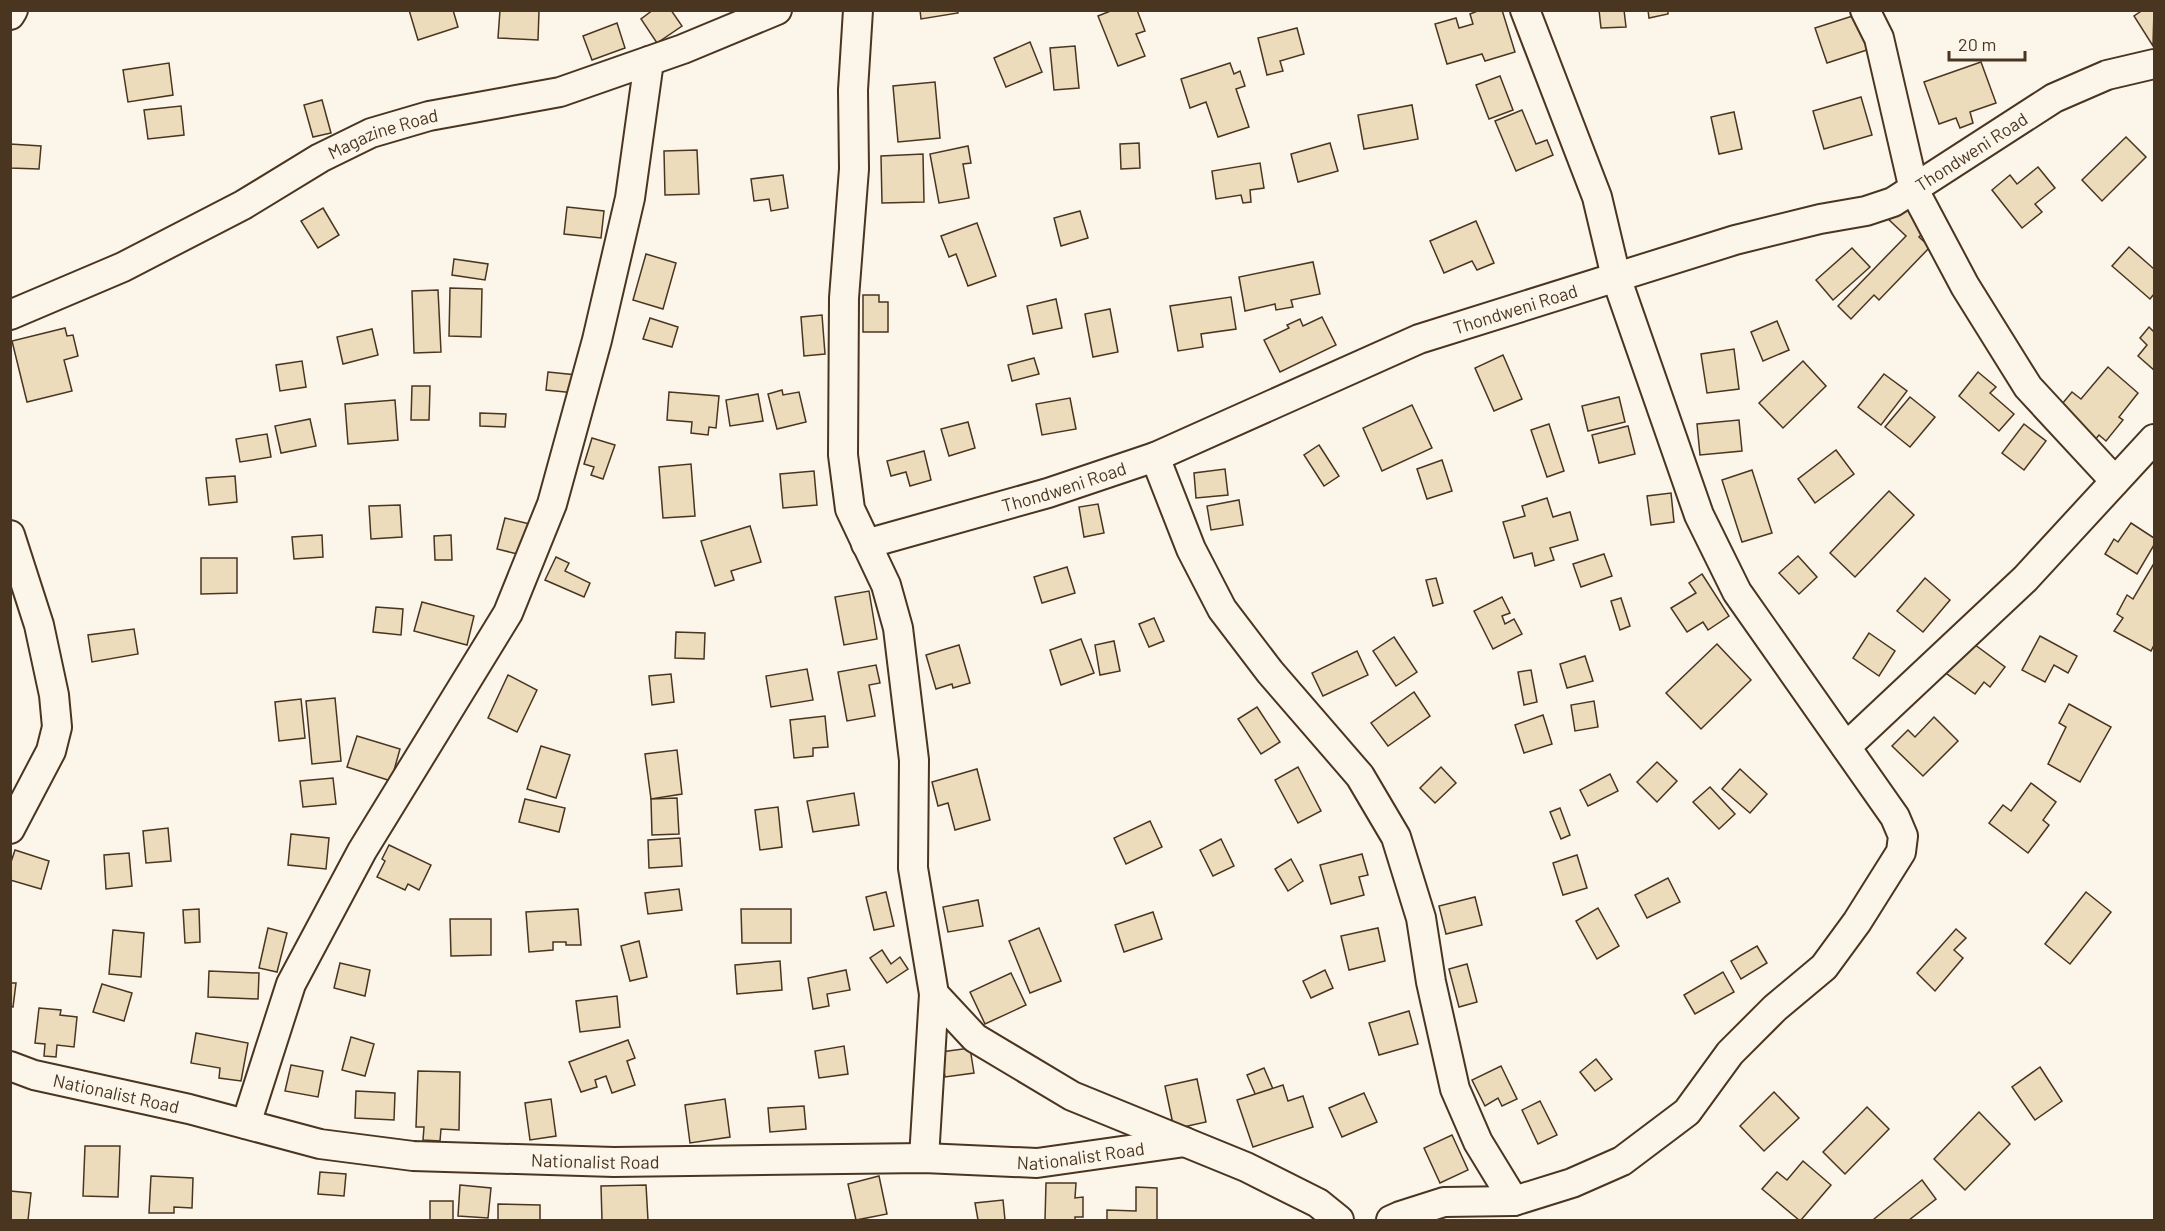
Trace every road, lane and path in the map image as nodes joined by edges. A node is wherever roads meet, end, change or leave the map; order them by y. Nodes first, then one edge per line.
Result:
1 (13, 10) edge
2 (777, 10) edge
3 (858, 10) edge
4 (1525, 10) edge
5 (1865, 10) edge
6 (10, 15) edge
7 (649, 61) junction
8 (2154, 64) edge
9 (1914, 190) junction
10 (1616, 277) junction
11 (10, 315) edge
12 (2154, 439) edge
13 (1155, 457) junction
14 (2115, 481) junction
15 (10, 535) edge
16 (866, 544) junction
17 (1846, 747) junction
18 (10, 829) edge
19 (934, 994) junction
20 (10, 1066) edge
21 (246, 1124) junction
22 (1187, 1142) junction
23 (924, 1158) junction
24 (1515, 1201) junction
25 (1339, 1221) edge
26 (1391, 1221) edge

1 - 6 street
2 - 7 street, Magazine Road
3 - 16 street
4 - 10 street
5 - 9 street
7 - 11 street, Magazine Road
7 - 21 street
8 - 9 street, Thondweni Road
9 - 10 street, Thondweni Road
9 - 14 street
10 - 13 street, Thondweni Road
10 - 17 street
12 - 14 street
13 - 16 street, Thondweni Road
13 - 24 street
14 - 17 street
15 - 18 street
16 - 19 street
17 - 24 street
19 - 22 street
19 - 23 street
20 - 21 street, Nationalist Road
21 - 23 street, Nationalist Road
22 - 23 street, Nationalist Road
22 - 25 street
24 - 26 street

